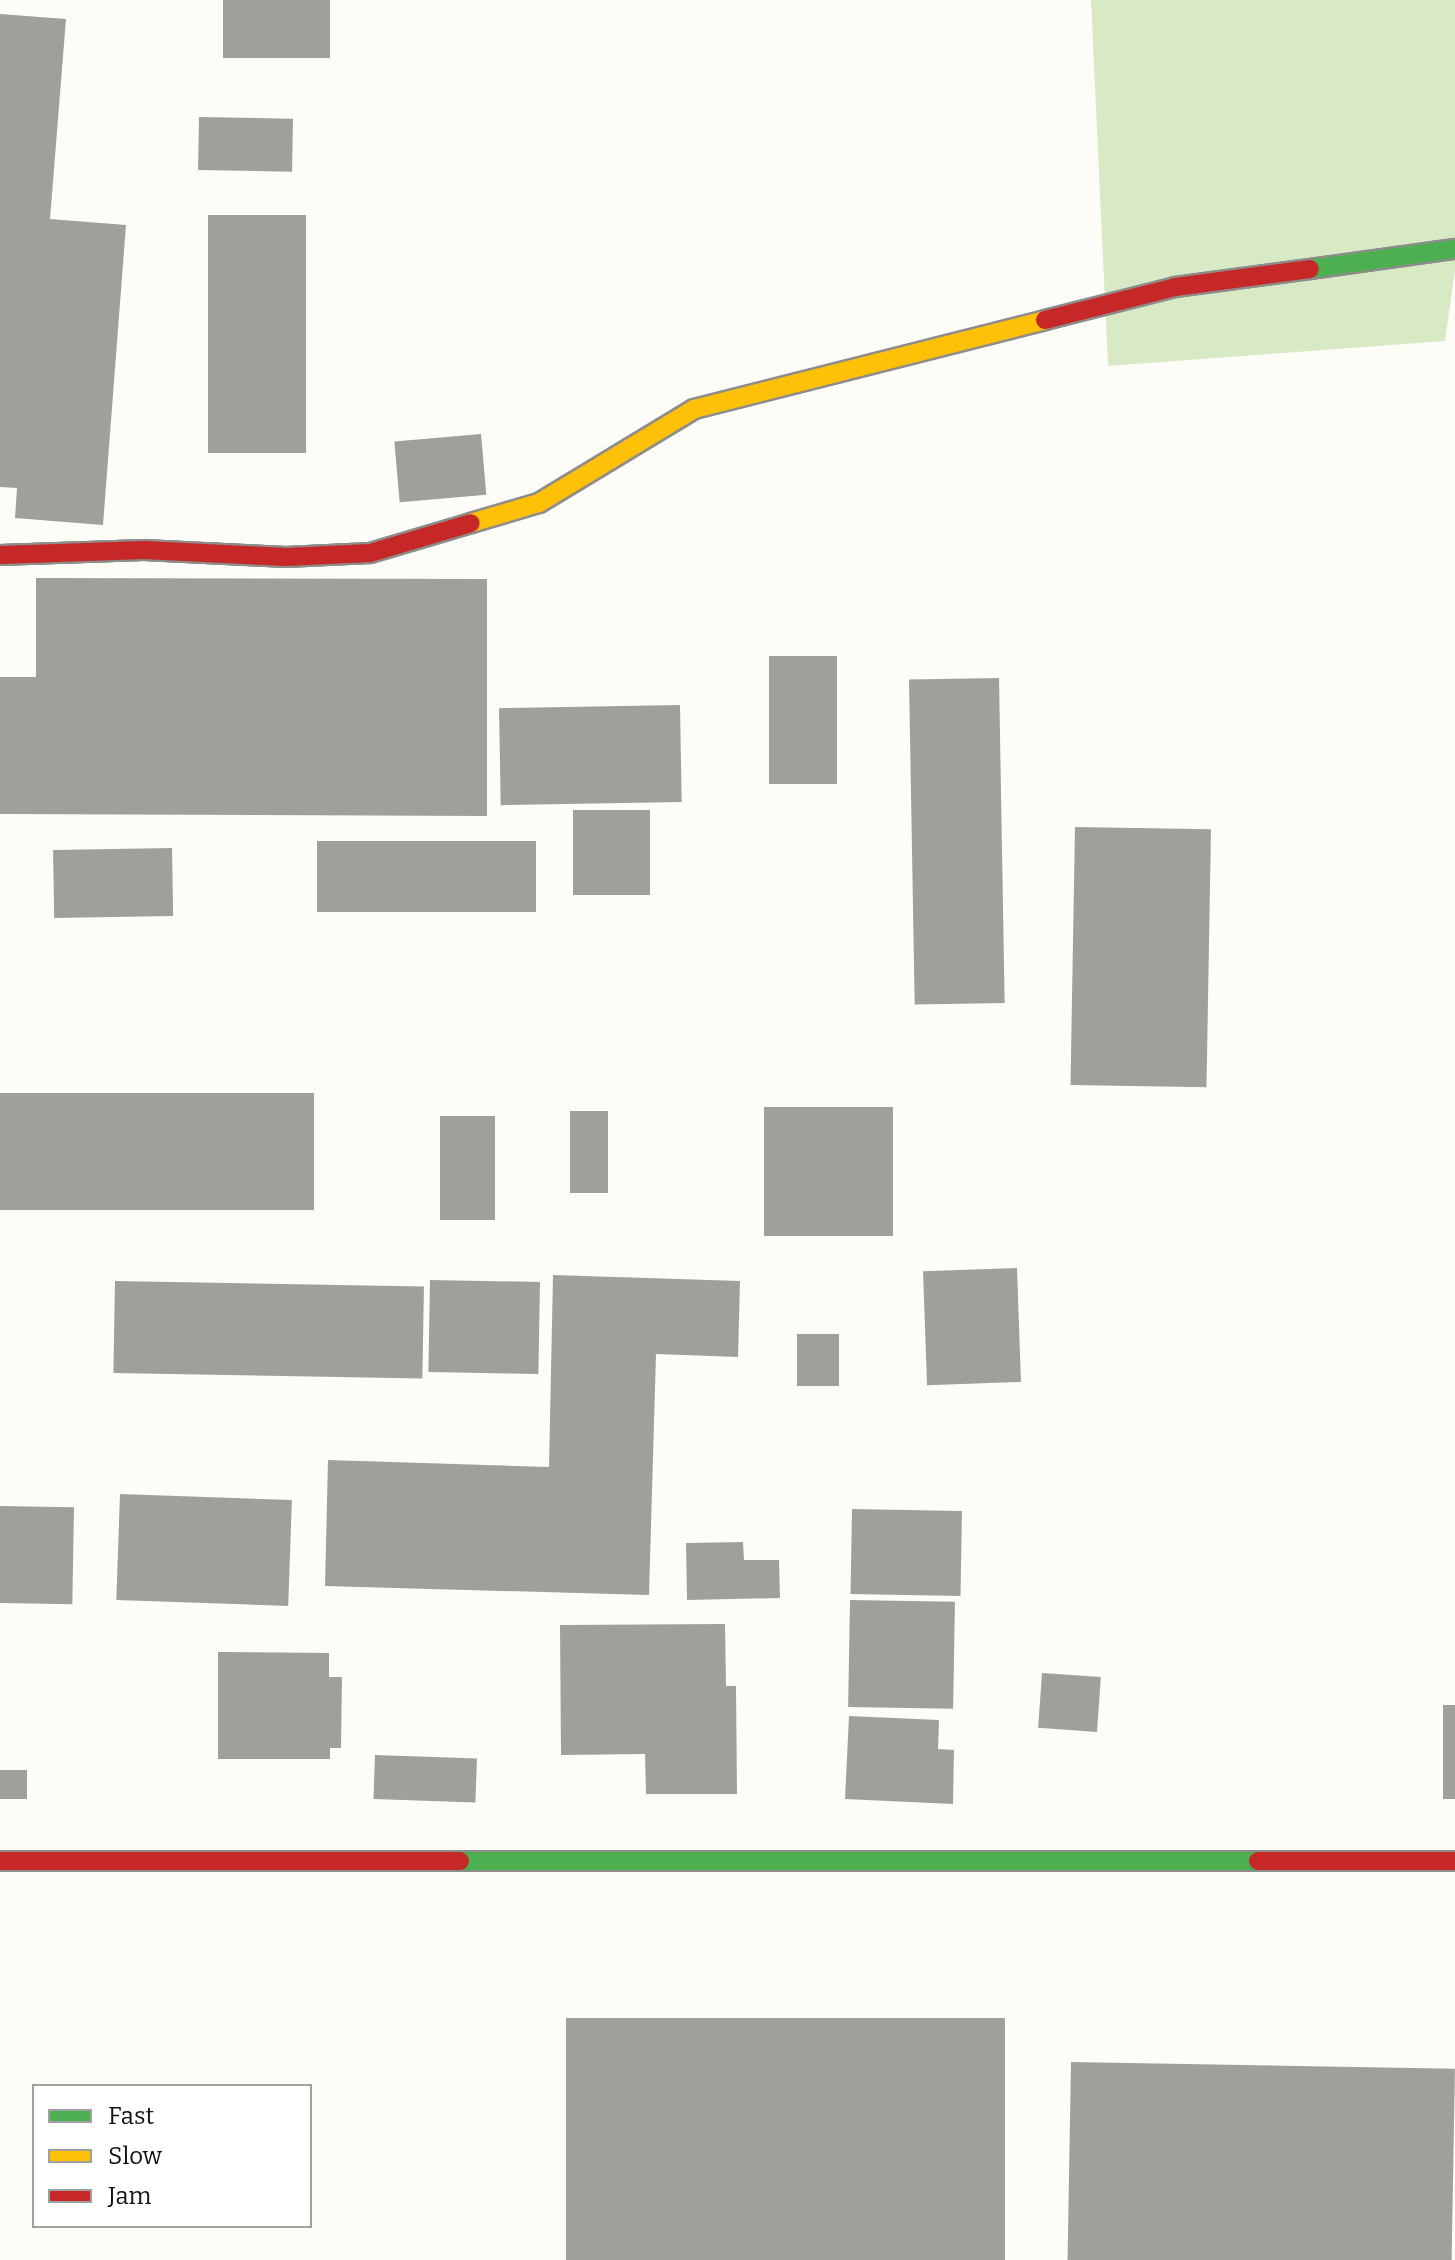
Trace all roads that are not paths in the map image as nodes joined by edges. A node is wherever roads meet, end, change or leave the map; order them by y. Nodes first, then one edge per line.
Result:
1 (1455, 249) edge
2 (0, 555) edge
3 (0, 1861) edge
4 (1455, 1861) edge

1 - 2 street
3 - 4 street

